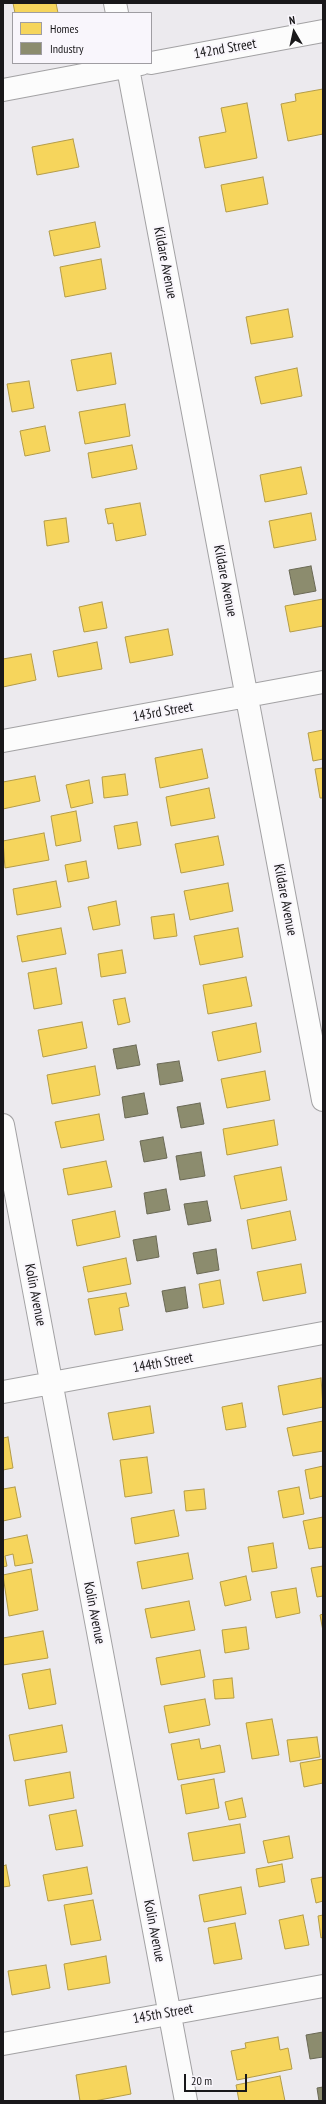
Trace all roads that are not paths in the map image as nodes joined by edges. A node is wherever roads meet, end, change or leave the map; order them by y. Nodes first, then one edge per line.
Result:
1 (323, 31) edge
2 (152, 63) edge
3 (138, 64) edge
4 (127, 65) edge
5 (3, 90) edge
6 (323, 682) edge
7 (247, 696) junction
8 (3, 741) edge
9 (323, 1100) edge
10 (3, 1125) edge
11 (323, 1333) edge
12 (51, 1383) junction
13 (3, 1392) edge
14 (323, 1986) edge
15 (170, 2013) junction
16 (3, 2044) edge
17 (186, 2101) edge

1 - 2 street, 142nd Street
3 - 4 street, 142nd Street
4 - 5 street, 142nd Street
4 - 7 street, Kildare Avenue
6 - 7 street, 143rd Street
7 - 8 street, 143rd Street
7 - 9 street, Kildare Avenue
10 - 12 street, Kolin Avenue
11 - 12 street, 144th Street
12 - 13 street, 144th Street
12 - 15 street, Kolin Avenue
14 - 15 street, 145th Street
15 - 16 street, 145th Street
15 - 17 street, Kolin Avenue

